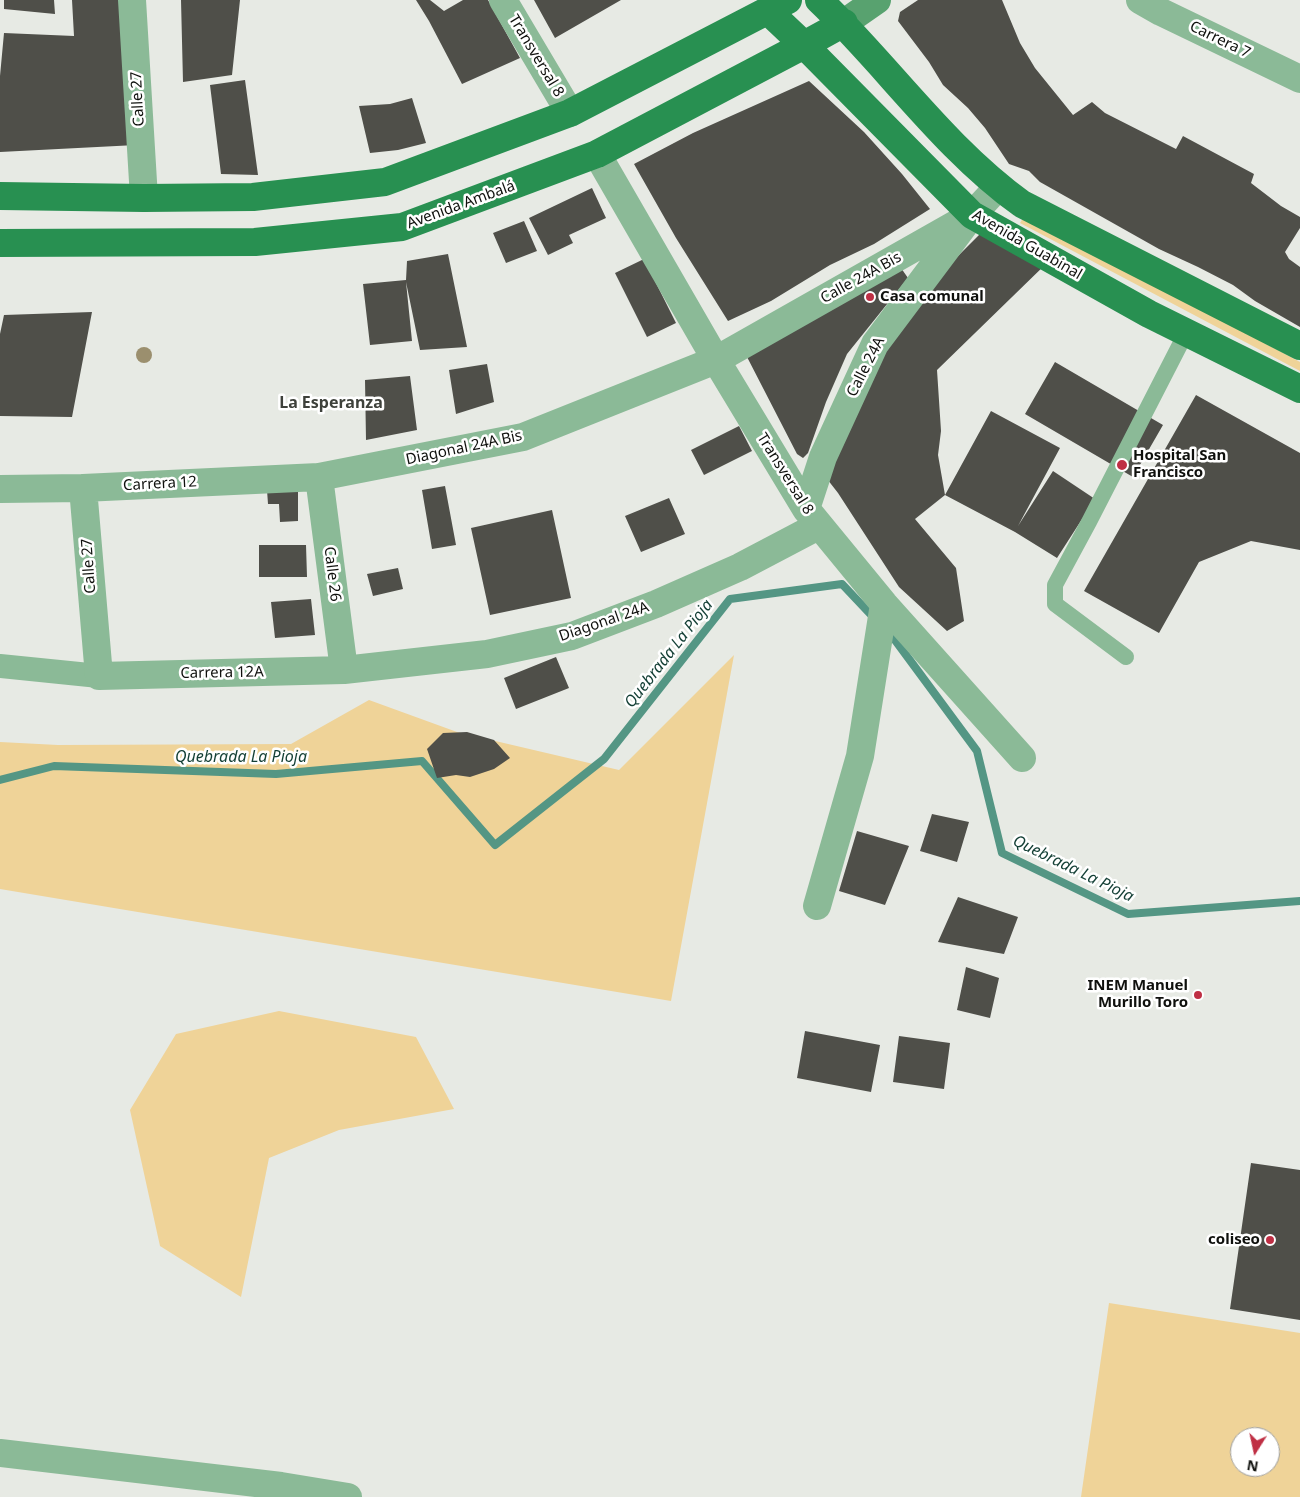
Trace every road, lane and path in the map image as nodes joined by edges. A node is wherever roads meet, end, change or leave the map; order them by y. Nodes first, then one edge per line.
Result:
1 (132, 0) edge
2 (503, 0) edge
3 (819, 0) edge
4 (877, 0) edge
5 (1140, 0) edge
6 (770, 4) edge
7 (844, 23) junction
8 (804, 45) junction
9 (1300, 79) edge
10 (570, 113) junction
11 (596, 154) junction
12 (998, 187) junction
13 (0, 196) edge
14 (144, 198) junction
15 (972, 215) junction
16 (0, 243) edge
17 (1187, 331) junction
18 (1300, 346) edge
19 (716, 360) junction
20 (1300, 389) edge
21 (319, 477) junction
22 (0, 488) edge
23 (84, 488) junction
24 (812, 518) junction
25 (884, 605) junction
26 (1126, 657) dead end
27 (0, 666) edge
28 (344, 670) junction
29 (99, 676) junction
30 (1022, 758) dead end
31 (817, 906) dead end
32 (0, 1453) edge
33 (348, 1497) edge

1 - 14 street, Calle 27
2 - 10 street, Transversal 8
3 - 7 main road
4 - 7 main road, Avenida Ambalá
5 - 9 street, Carrera 7
6 - 8 main road, Avenida Guabinal
6 - 10 main road
7 - 8 main road, Avenida Ambalá
7 - 12 main road
8 - 11 main road, Avenida Ambalá
8 - 15 main road, Avenida Guabinal
10 - 14 main road
11 - 16 main road, Avenida Ambalá
11 - 19 street, Transversal 8
12 - 15 street, Calle 24A Bis
12 - 18 main road
13 - 14 main road
15 - 17 main road, Avenida Guabinal
15 - 19 street, Calle 24A Bis
15 - 24 street, Calle 24A
17 - 20 main road, Avenida Guabinal
17 - 26 lane
19 - 21 street, Diagonal 24A Bis
19 - 24 street, Transversal 8
21 - 23 street, Carrera 12
21 - 28 street, Calle 26
22 - 23 street, Carrera 12
23 - 29 street, Calle 27
24 - 25 street, Transversal 8
24 - 28 street, Diagonal 24A
25 - 30 street, Transversal 8
25 - 31 street
27 - 29 street, Carrera 12A
28 - 29 street, Carrera 12A
32 - 33 street

